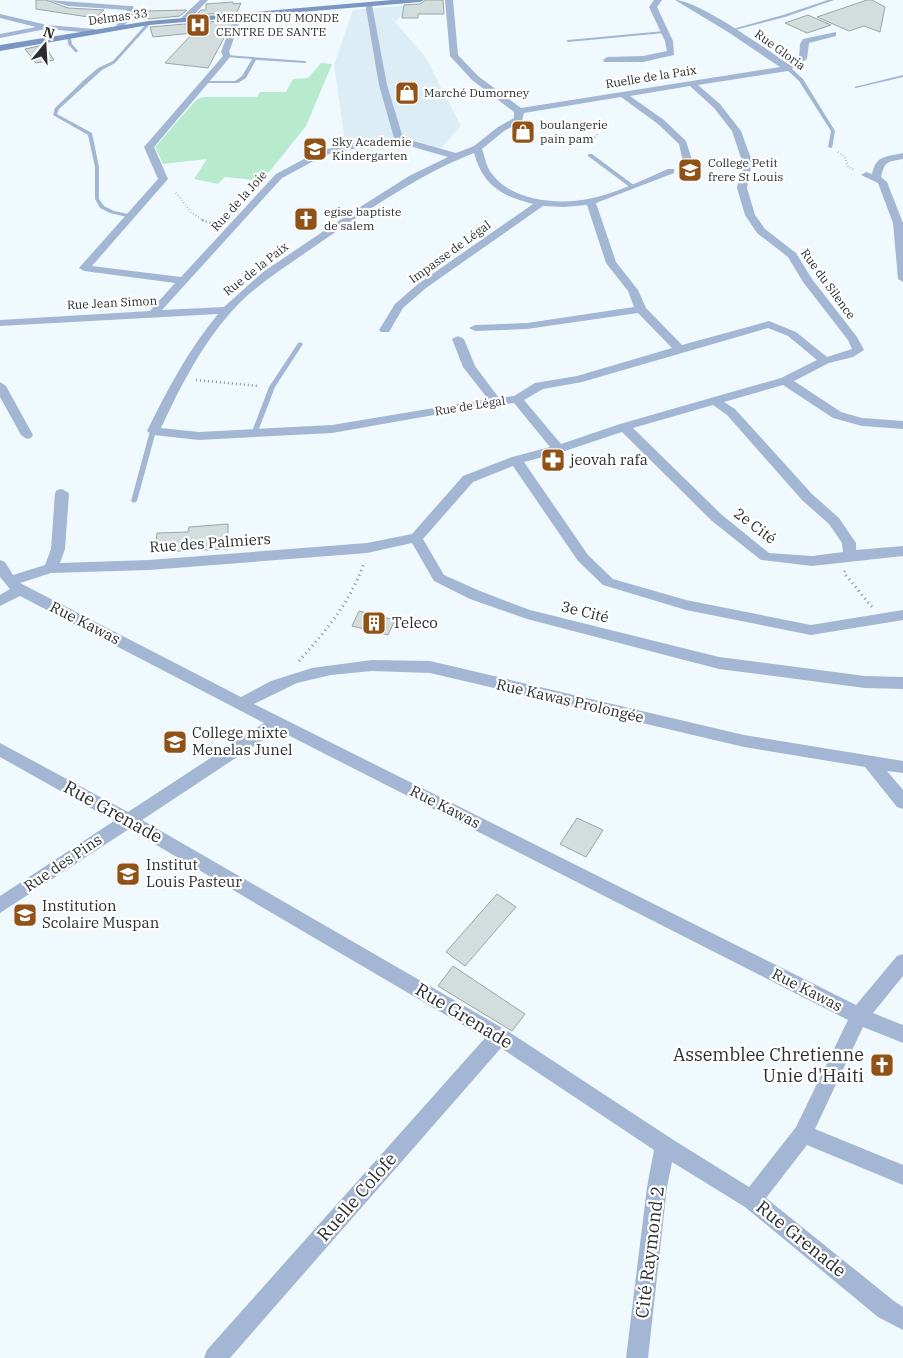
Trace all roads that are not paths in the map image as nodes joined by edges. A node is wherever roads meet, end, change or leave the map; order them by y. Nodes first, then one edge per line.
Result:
1 (52, 0) edge
2 (204, 0) edge
3 (420, 0) edge
4 (449, 0) edge
5 (658, 0) edge
6 (679, 0) edge
7 (832, 0) edge
8 (77, 2) edge
9 (368, 5) junction
10 (0, 16) edge
11 (238, 16) junction
12 (184, 20) junction
13 (149, 23) junction
14 (47, 27) junction
15 (120, 27) junction
16 (731, 30) junction
17 (94, 31) junction
18 (664, 32) junction
19 (833, 34) dead end
20 (68, 35) junction
21 (0, 36) edge
22 (568, 41) dead end
23 (0, 48) edge
24 (76, 51) dead end
25 (226, 56) junction
26 (255, 58) junction
27 (607, 60) dead end
28 (305, 62) dead end
29 (788, 68) junction
30 (903, 76) edge
31 (204, 82) junction
32 (692, 83) junction
33 (856, 87) dead end
34 (622, 94) junction
35 (519, 111) junction
36 (399, 140) junction
37 (830, 147) road end
38 (477, 148) junction
39 (590, 155) dead end
40 (456, 156) junction
41 (903, 156) edge
42 (689, 166) dead end
43 (672, 171) dead end
44 (633, 187) junction
45 (590, 202) junction
46 (539, 204) junction
47 (131, 216) junction
48 (903, 279) edge
49 (184, 281) junction
50 (641, 309) junction
51 (226, 310) junction
52 (152, 315) junction
53 (0, 323) edge
54 (475, 328) dead end
55 (385, 330) dead end
56 (458, 339) dead end
57 (300, 344) dead end
58 (680, 350) junction
59 (825, 361) junction
60 (787, 379) junction
61 (0, 386) edge
62 (517, 399) junction
63 (496, 402) junction
64 (716, 402) junction
65 (903, 425) edge
66 (624, 427) junction
67 (153, 431) junction
68 (254, 434) junction
69 (27, 435) dead end
70 (558, 449) junction
71 (516, 460) junction
72 (62, 493) dead end
73 (134, 501) dead end
74 (416, 538) junction
75 (903, 551) edge
76 (850, 556) junction
77 (0, 565) edge
78 (52, 568) junction
79 (14, 585) junction
80 (0, 601) edge
81 (903, 615) edge
82 (903, 683) edge
83 (242, 704) junction
84 (277, 723) junction
85 (0, 749) edge
86 (872, 763) junction
87 (903, 767) edge
88 (903, 802) edge
89 (127, 820) junction
90 (0, 905) edge
91 (903, 962) edge
92 (859, 1016) junction
93 (903, 1034) edge
94 (499, 1036) junction
95 (803, 1134) junction
96 (665, 1146) junction
97 (903, 1175) edge
98 (752, 1200) junction
99 (903, 1319) edge
100 (214, 1358) edge
101 (637, 1358) edge

1 - 8 street
2 - 12 street
3 - 9 main road, Delmas 33
4 - 35 street
5 - 18 street
6 - 16 street, Rue Gloria
7 - 16 lane
8 - 15 street
9 - 11 main road, Delmas 33
9 - 36 street
10 - 14 street
11 - 12 main road, Delmas 33
11 - 25 street
12 - 13 main road, Delmas 33
13 - 15 main road, Delmas 33
13 - 47 lane
14 - 17 street
14 - 21 street
15 - 17 main road, Delmas 33
16 - 29 street, Rue Gloria
17 - 20 main road, Delmas 33
18 - 22 lane
18 - 27 street
19 - 29 street
20 - 23 main road, Delmas 33
20 - 24 lane
25 - 26 lane
25 - 31 street
26 - 28 lane
26 - 31 lane
29 - 32 street, Ruelle de la Paix
29 - 37 lane, Rue Gloria
30 - 33 lane
31 - 47 street
32 - 34 street, Ruelle de la Paix
32 - 59 street, Rue du Silence
34 - 35 street, Ruelle de la Paix
34 - 42 street
35 - 38 street, Rue de la Paix
36 - 40 street, Rue de la Joie
36 - 49 street, Rue de la Joie
38 - 40 street, Rue de la Paix
38 - 46 street
39 - 44 lane
40 - 51 street, Rue de la Paix
41 - 48 street
43 - 44 street
44 - 45 street
45 - 46 street
45 - 50 street
46 - 55 street, Impasse de Légal
47 - 49 street
49 - 52 street, Rue de la Joie
50 - 54 street
50 - 58 street
51 - 52 street, Rue Jean Simon
51 - 67 street, Rue de la Paix
52 - 53 street, Rue Jean Simon
56 - 63 street
57 - 68 lane
58 - 59 street, Rue de Légal
58 - 62 street, Rue de Légal
59 - 60 street
60 - 64 street
60 - 65 street
61 - 69 street
62 - 63 street, Rue de Légal
62 - 70 street
63 - 68 street, Rue de Légal
64 - 66 street
64 - 76 street
66 - 70 street
66 - 76 street, 2e Cité
67 - 68 street, Rue de Légal
67 - 73 lane
70 - 71 street
71 - 74 street
71 - 81 street
72 - 78 street
74 - 78 street, Rue des Palmiers
74 - 82 street, 3e Cité
75 - 76 street, 2e Cité
77 - 79 street
78 - 79 street, Rue des Palmiers
79 - 80 street, Rue des Palmiers
79 - 83 street, Rue Kawas
83 - 84 street, Rue Kawas
83 - 86 street, Rue Kawas Prolongée
84 - 89 street, Rue des Pins
84 - 92 street, Rue Kawas
85 - 89 street, Rue Grenade
86 - 87 street, Rue Kawas Prolongée
86 - 88 street
89 - 90 street, Rue des Pins
89 - 94 street, Rue Grenade
91 - 92 street
92 - 93 street, Rue Kawas
92 - 95 street
94 - 96 street, Rue Grenade
94 - 100 street, Ruelle Colofe
95 - 97 street
95 - 98 street
96 - 98 street, Rue Grenade
96 - 101 street, Cité Raymond 2
98 - 99 street, Rue Grenade

